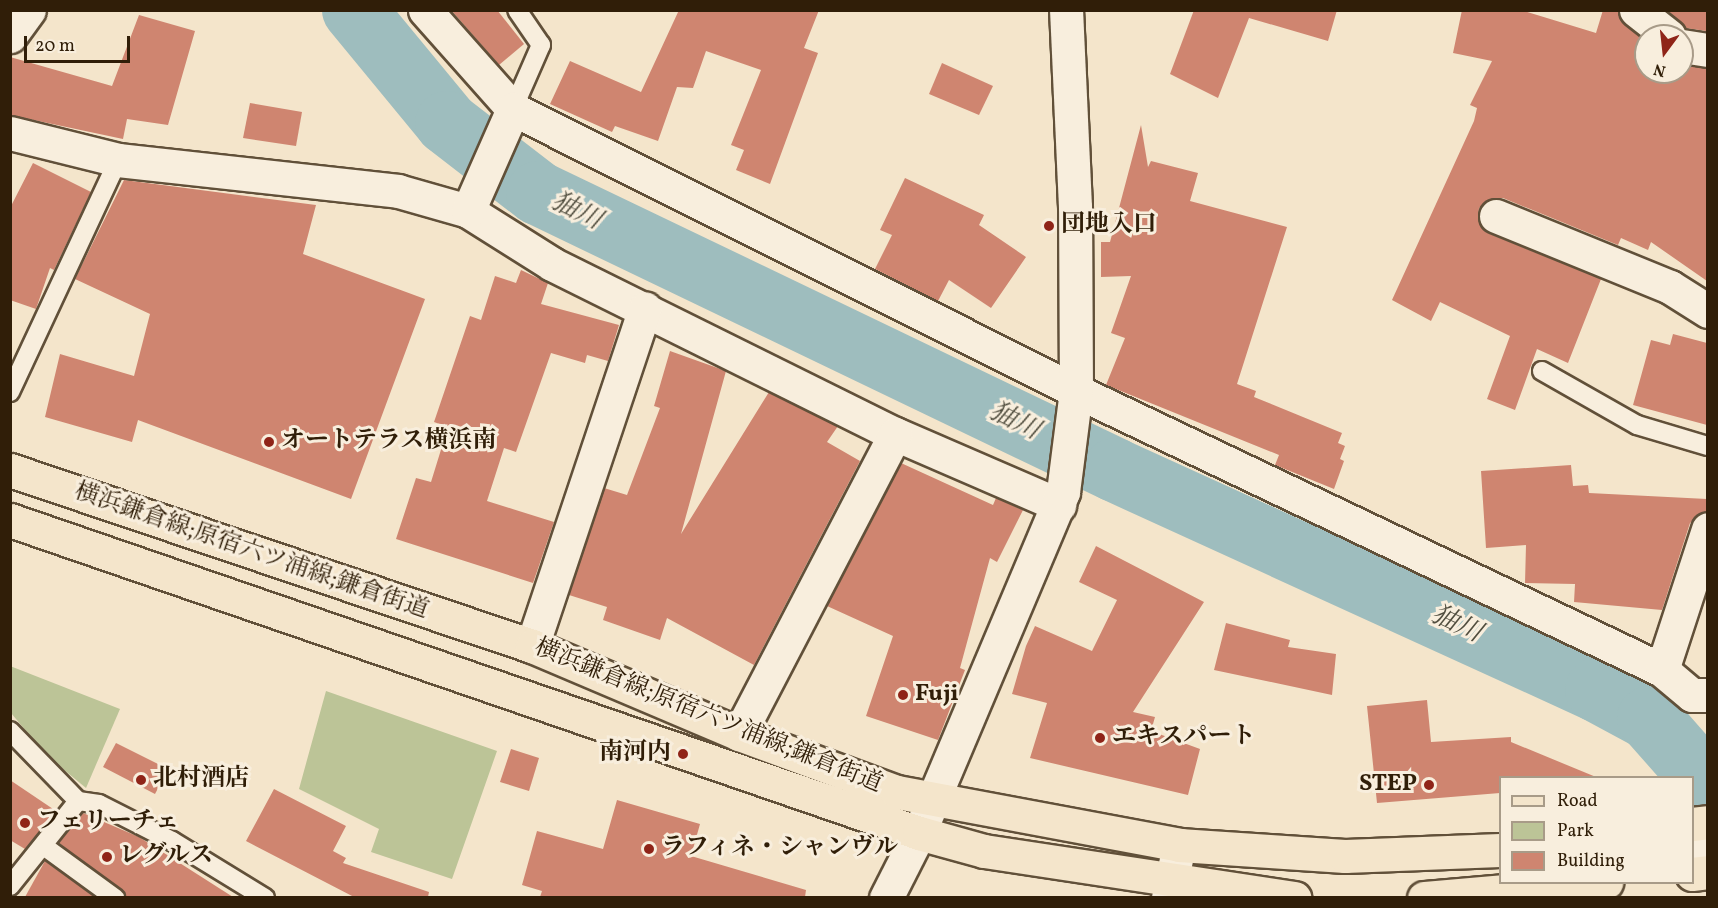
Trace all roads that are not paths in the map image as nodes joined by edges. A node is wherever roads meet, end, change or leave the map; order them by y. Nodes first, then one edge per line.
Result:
1 (29, 10) edge
2 (425, 10) edge
3 (517, 10) edge
4 (1066, 10) edge
5 (1636, 10) edge
6 (1654, 24) edge
7 (10, 36) edge
8 (511, 114) junction
9 (10, 133) edge
10 (118, 160) junction
11 (470, 203) junction
12 (1496, 216) dead end
13 (645, 308) junction
14 (1707, 311) edge
15 (1542, 372) dead end
16 (10, 392) edge
17 (1075, 397) junction
18 (895, 434) junction
19 (1707, 446) edge
20 (10, 470) edge
21 (1061, 499) junction
22 (10, 520) edge
23 (1707, 529) edge
24 (532, 646) junction
25 (1662, 670) junction
26 (1707, 695) edge
27 (10, 731) edge
28 (739, 734) junction
29 (933, 799) junction
30 (78, 801) junction
31 (1699, 823) edge
32 (919, 833) junction
33 (1179, 845) junction
34 (45, 847) junction
35 (1499, 850) edge
36 (1707, 861) edge
37 (1582, 884) edge
38 (10, 886) edge
39 (1171, 890) edge
40 (115, 897) edge
41 (265, 897) edge
42 (886, 897) edge
43 (1294, 897) edge
44 (1424, 897) edge

1 - 7 street
2 - 8 street
3 - 8 lane
4 - 17 street
5 - 6 street
8 - 11 street
8 - 17 street
9 - 10 street
10 - 11 street
10 - 16 lane
11 - 13 street
12 - 14 street
13 - 18 street
13 - 24 street
15 - 19 lane
17 - 21 street
17 - 25 street
18 - 21 street
18 - 28 street
20 - 24 main road, 横浜鎌倉線;原宿六ツ浦線;鎌倉街道
21 - 29 street
22 - 32 main road, 横浜鎌倉線;原宿六ツ浦線;鎌倉街道
23 - 25 street
24 - 28 main road, 横浜鎌倉線;原宿六ツ浦線;鎌倉街道
25 - 26 street
27 - 30 lane
28 - 29 main road, 横浜鎌倉線;原宿六ツ浦線;鎌倉街道
29 - 32 street
29 - 33 main road, 横浜鎌倉線;原宿六ツ浦線;鎌倉街道
30 - 34 lane
30 - 41 lane
31 - 36 street
32 - 39 main road, 横浜鎌倉線;原宿六ツ浦線;鎌倉街道
32 - 42 street
33 - 35 main road, 横浜鎌倉線;原宿六ツ浦線;鎌倉街道
33 - 39 street
34 - 38 lane
34 - 40 lane
37 - 44 main road
39 - 43 main road, 横浜鎌倉線;原宿六ツ浦線;鎌倉街道

